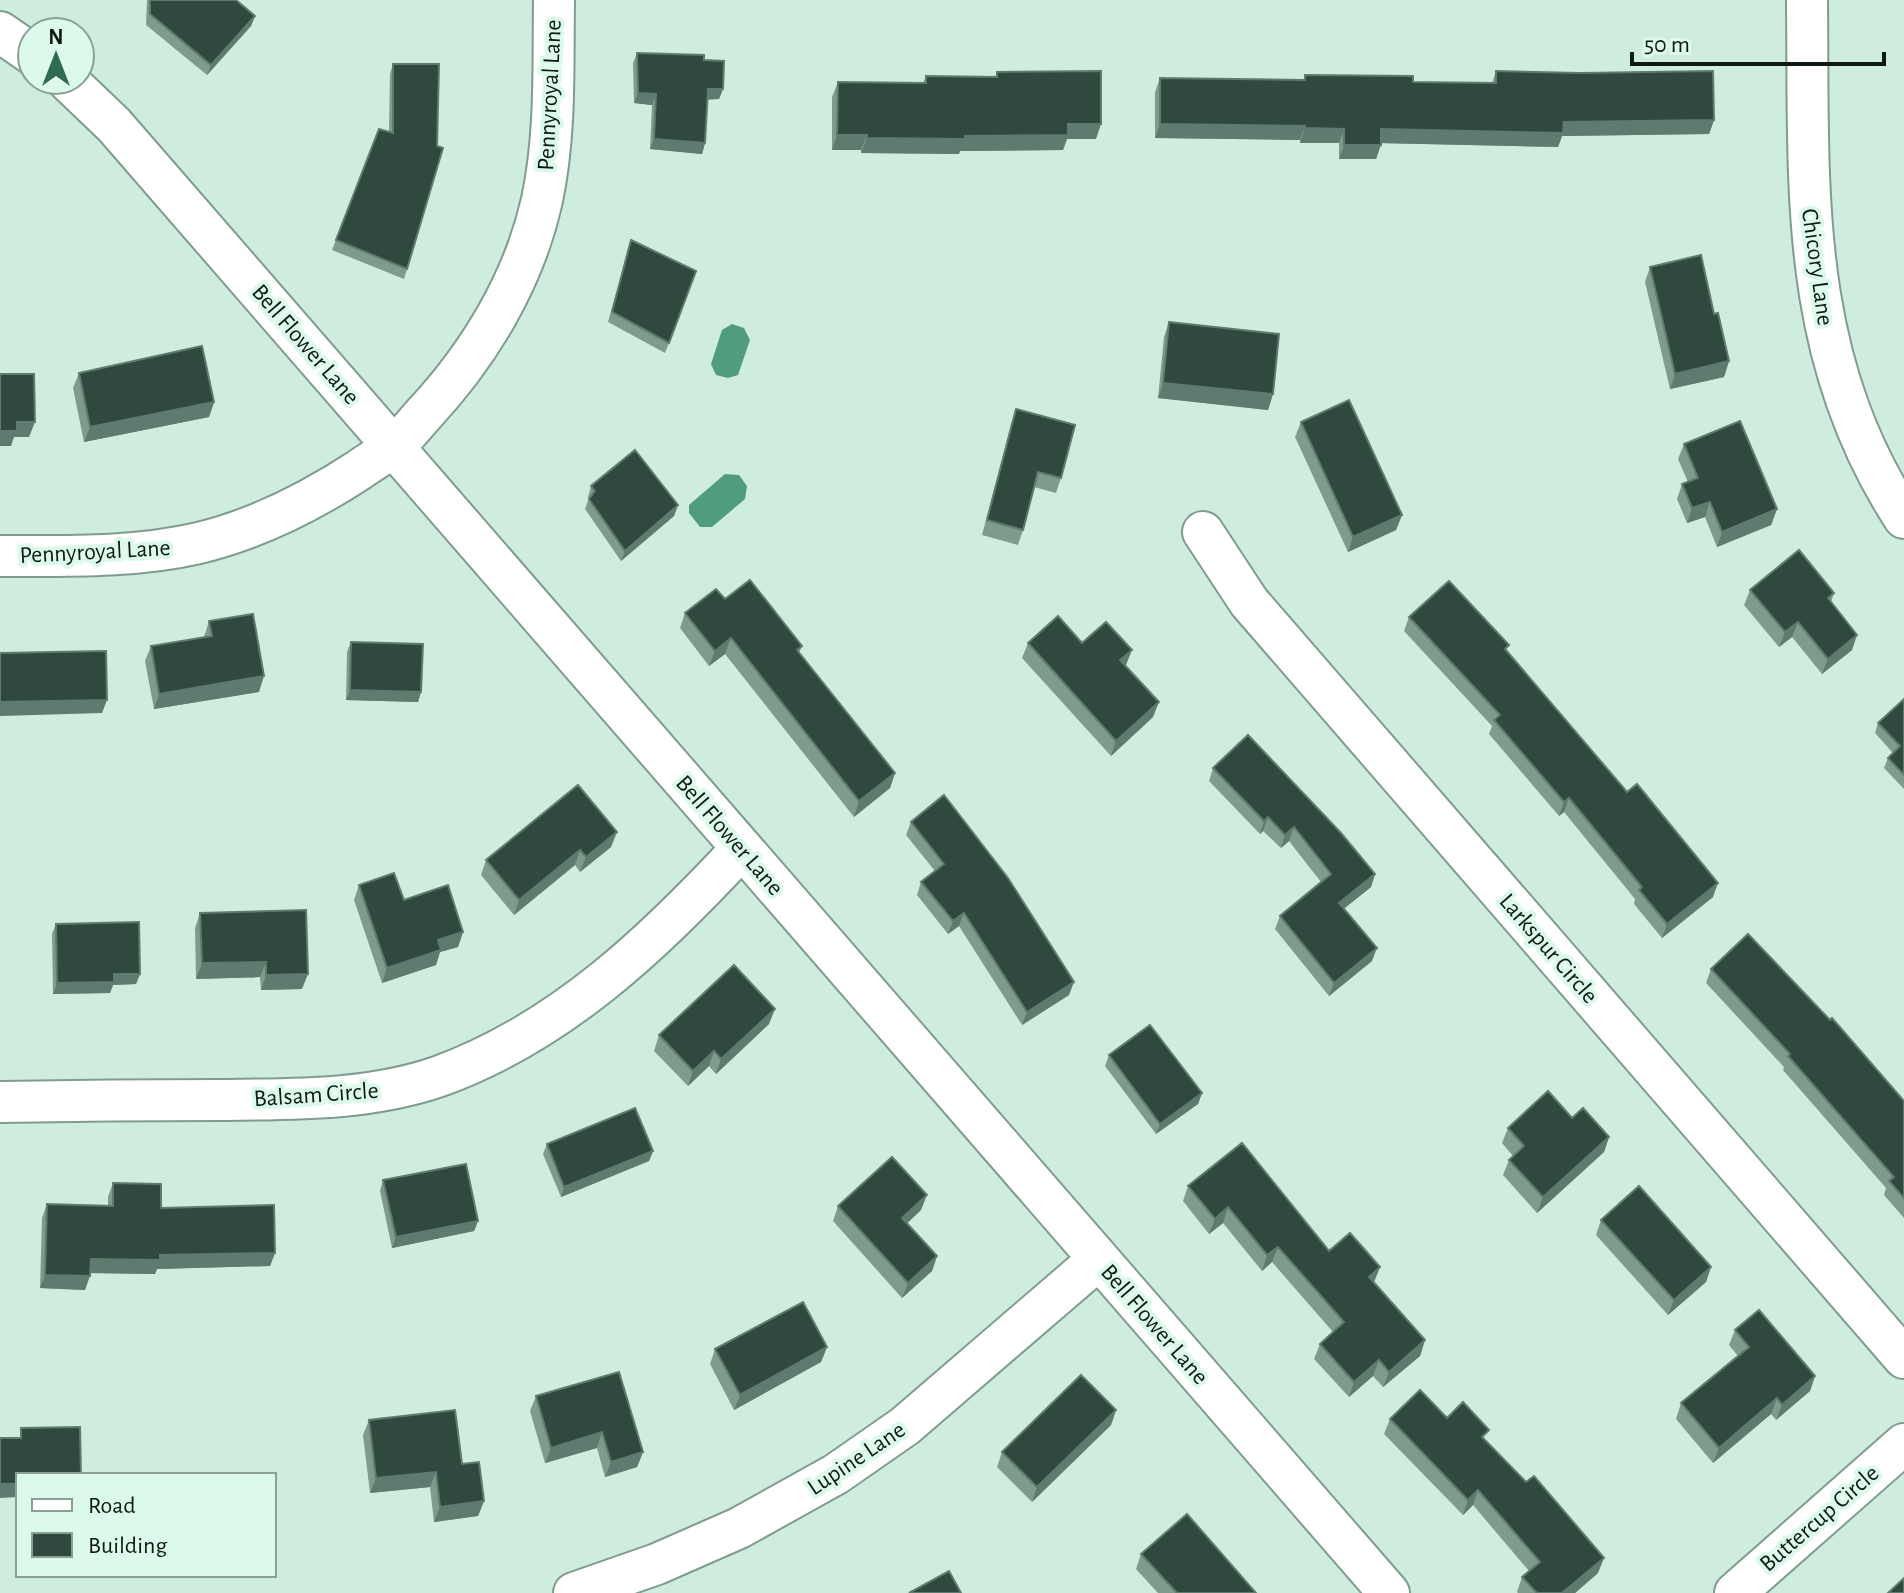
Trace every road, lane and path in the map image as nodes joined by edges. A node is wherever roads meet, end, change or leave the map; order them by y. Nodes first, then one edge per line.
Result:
1 (554, 0) edge
2 (1807, 0) edge
3 (84, 96) edge
4 (395, 446) junction
5 (1901, 506) edge
6 (1203, 532) dead end
7 (0, 556) edge
8 (742, 848) junction
9 (0, 1102) edge
10 (1099, 1259) junction
11 (1904, 1358) edge
12 (1904, 1444) edge
13 (574, 1593) edge
14 (1389, 1593) edge
15 (1735, 1593) edge

1 - 4 street, Pennyroyal Lane
2 - 5 street, Chicory Lane
3 - 4 street, Bell Flower Lane
4 - 7 street, Pennyroyal Lane
4 - 8 street, Bell Flower Lane
6 - 11 street, Larkspur Circle
8 - 9 street, Balsam Circle
8 - 10 street, Bell Flower Lane
10 - 13 street, Lupine Lane
10 - 14 street, Bell Flower Lane
12 - 15 street, Buttercup Circle

